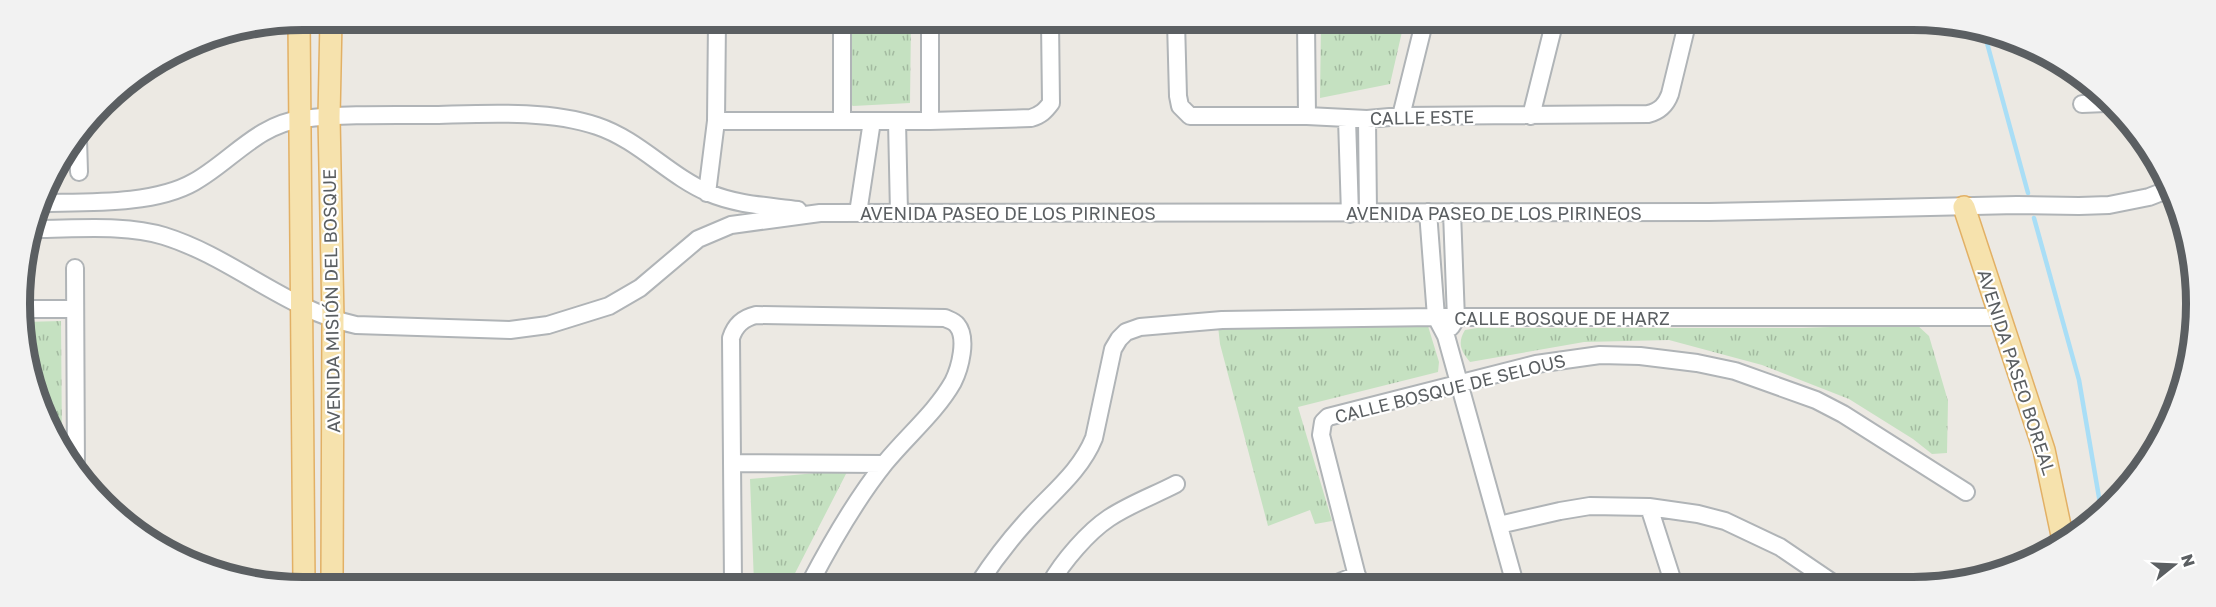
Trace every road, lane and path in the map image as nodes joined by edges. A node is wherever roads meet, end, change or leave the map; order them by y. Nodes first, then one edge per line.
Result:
1 (299, 30) edge
2 (331, 30) edge
3 (717, 30) edge
4 (842, 30) edge
5 (930, 30) edge
6 (1050, 30) edge
7 (1176, 30) edge
8 (1306, 30) edge
9 (1422, 30) edge
10 (1552, 30) edge
11 (1686, 30) edge
12 (2099, 103) edge
13 (2082, 104) dead end
14 (1307, 116) junction
15 (1401, 116) junction
16 (1531, 116) junction
17 (329, 117) junction
18 (1347, 118) junction
19 (300, 119) junction
20 (1367, 119) junction
21 (842, 120) junction
22 (716, 121) junction
23 (872, 121) junction
24 (897, 121) junction
25 (930, 121) junction
26 (78, 149) edge
27 (79, 172) dead end
28 (2162, 192) edge
29 (707, 193) junction
30 (50, 203) edge
31 (1964, 207) junction
32 (1368, 212) junction
33 (1428, 212) junction
34 (1452, 212) junction
35 (820, 213) junction
36 (858, 213) junction
37 (899, 213) junction
38 (1350, 214) junction
39 (40, 229) edge
40 (75, 268) dead end
41 (303, 307) junction
42 (30, 309) edge
43 (75, 309) junction
44 (1999, 317) junction
45 (1436, 318) junction
46 (1456, 319) junction
47 (333, 320) junction
48 (1446, 336) junction
49 (1459, 383) junction
50 (76, 455) edge
51 (732, 463) junction
52 (884, 464) junction
53 (1176, 484) dead end
54 (1966, 492) dead end
55 (1648, 507) junction
56 (1498, 525) junction
57 (2061, 533) edge
58 (304, 577) edge
59 (332, 577) edge
60 (733, 577) edge
61 (813, 577) edge
62 (983, 577) edge
63 (1054, 577) edge
64 (1357, 577) edge
65 (1513, 577) edge
66 (1671, 577) edge
67 (1824, 577) edge

1 - 19 main road, AVENIDA MISIÓN DEL BOSQUE
2 - 17 main road, AVENIDA MISIÓN DEL BOSQUE
3 - 22 street
4 - 21 street
5 - 25 street
6 - 25 street
7 - 14 street, CALLE ESTE
8 - 14 street
9 - 15 street
10 - 16 street
11 - 16 street, CALLE ESTE
12 - 13 street
14 - 18 street, CALLE ESTE
15 - 16 street, CALLE ESTE
15 - 20 street, CALLE ESTE
17 - 19 street
17 - 29 street
17 - 47 main road, AVENIDA MISIÓN DEL BOSQUE
18 - 20 street, CALLE ESTE
18 - 38 street
19 - 30 street
19 - 41 main road, AVENIDA MISIÓN DEL BOSQUE
20 - 32 street
21 - 22 street
21 - 23 street
22 - 29 street
23 - 24 street
23 - 36 street
24 - 25 street
24 - 37 street
26 - 27 street
28 - 31 street, AVENIDA PASEO DE LOS PIRINEOS
29 - 35 street
31 - 34 street, AVENIDA PASEO DE LOS PIRINEOS
31 - 44 main road, AVENIDA PASEO BOREAL
32 - 33 street, AVENIDA PASEO DE LOS PIRINEOS
32 - 38 street, AVENIDA PASEO DE LOS PIRINEOS
33 - 34 street, AVENIDA PASEO DE LOS PIRINEOS
33 - 45 street
34 - 46 street
35 - 36 street, AVENIDA PASEO DE LOS PIRINEOS
35 - 47 street
36 - 37 street, AVENIDA PASEO DE LOS PIRINEOS
37 - 38 street, AVENIDA PASEO DE LOS PIRINEOS
39 - 41 street
40 - 43 street
41 - 47 street
41 - 58 main road, AVENIDA MISIÓN DEL BOSQUE
42 - 43 street
43 - 50 street
44 - 46 street, CALLE BOSQUE DE HARZ
44 - 57 main road, AVENIDA PASEO BOREAL
45 - 46 street, CALLE BOSQUE DE HARZ
45 - 48 street
45 - 62 street, CALLE BOSQUE DE HARZ
46 - 48 street
47 - 59 main road, AVENIDA MISIÓN DEL BOSQUE
48 - 49 street
49 - 54 street, CALLE BOSQUE DE SELOUS
49 - 56 street
49 - 64 street, CALLE BOSQUE DE SELOUS
51 - 52 street
51 - 52 street
51 - 60 street
52 - 61 street
53 - 63 street
55 - 56 street
55 - 66 street
55 - 67 street
56 - 65 street

